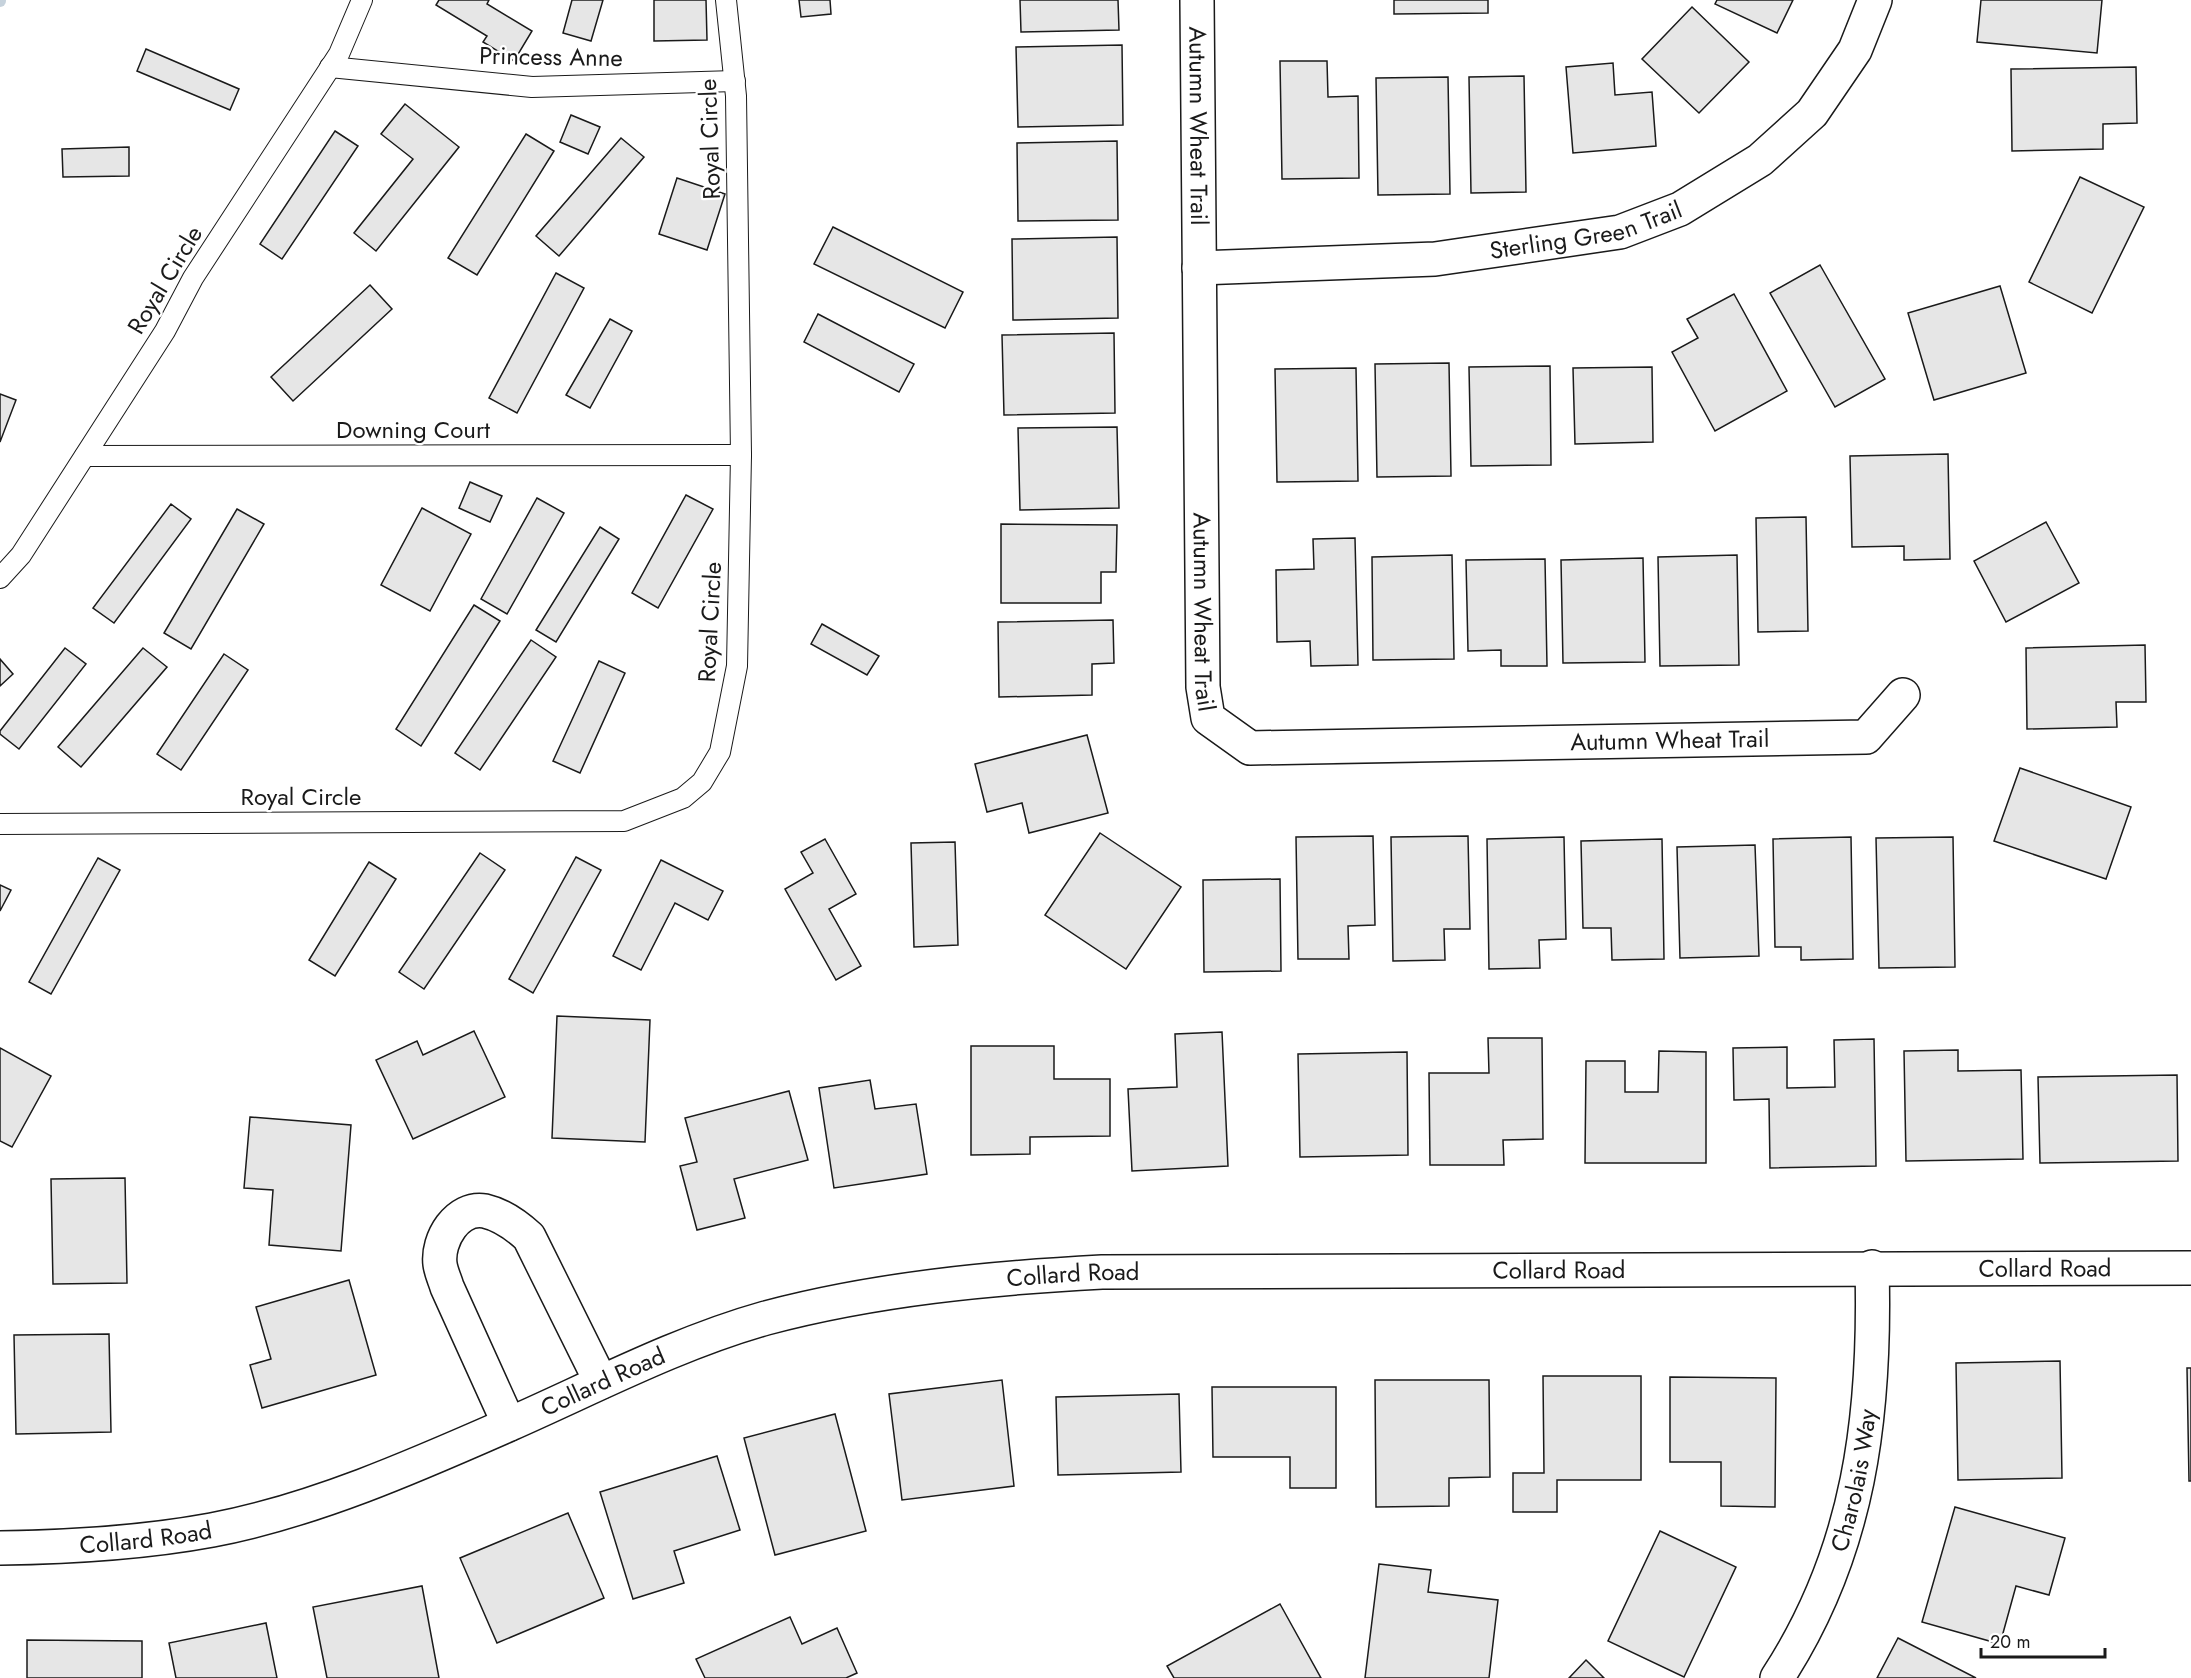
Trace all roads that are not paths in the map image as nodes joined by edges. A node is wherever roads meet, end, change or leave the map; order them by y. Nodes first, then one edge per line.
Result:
1 (362, 0) edge
2 (726, 0) edge
3 (1197, 0) edge
4 (1875, 0) edge
5 (330, 67) junction
6 (735, 81) junction
7 (1198, 268) junction
8 (741, 455) junction
9 (85, 456) junction
10 (0, 578) edge
11 (1903, 696) dead end
12 (0, 824) edge
13 (1872, 1267) junction
14 (2191, 1268) edge
15 (601, 1382) junction
16 (509, 1425) junction
17 (0, 1548) edge
18 (1777, 1678) edge

1 - 5 lane, Royal Circle
2 - 6 lane, Royal Circle
3 - 7 street, Autumn Wheat Trail
4 - 7 street, Sterling Green Trail
5 - 6 lane, Princess Anne
5 - 9 lane, Royal Circle
6 - 8 lane, Royal Circle
7 - 11 street, Autumn Wheat Trail
8 - 9 lane, Downing Court
8 - 12 lane, Royal Circle
9 - 10 lane, Royal Circle
13 - 14 street, Collard Road
13 - 15 street, Collard Road
13 - 18 street, Charolais Way
15 - 16 street, Collard Road
15 - 16 street
16 - 17 street, Collard Road

